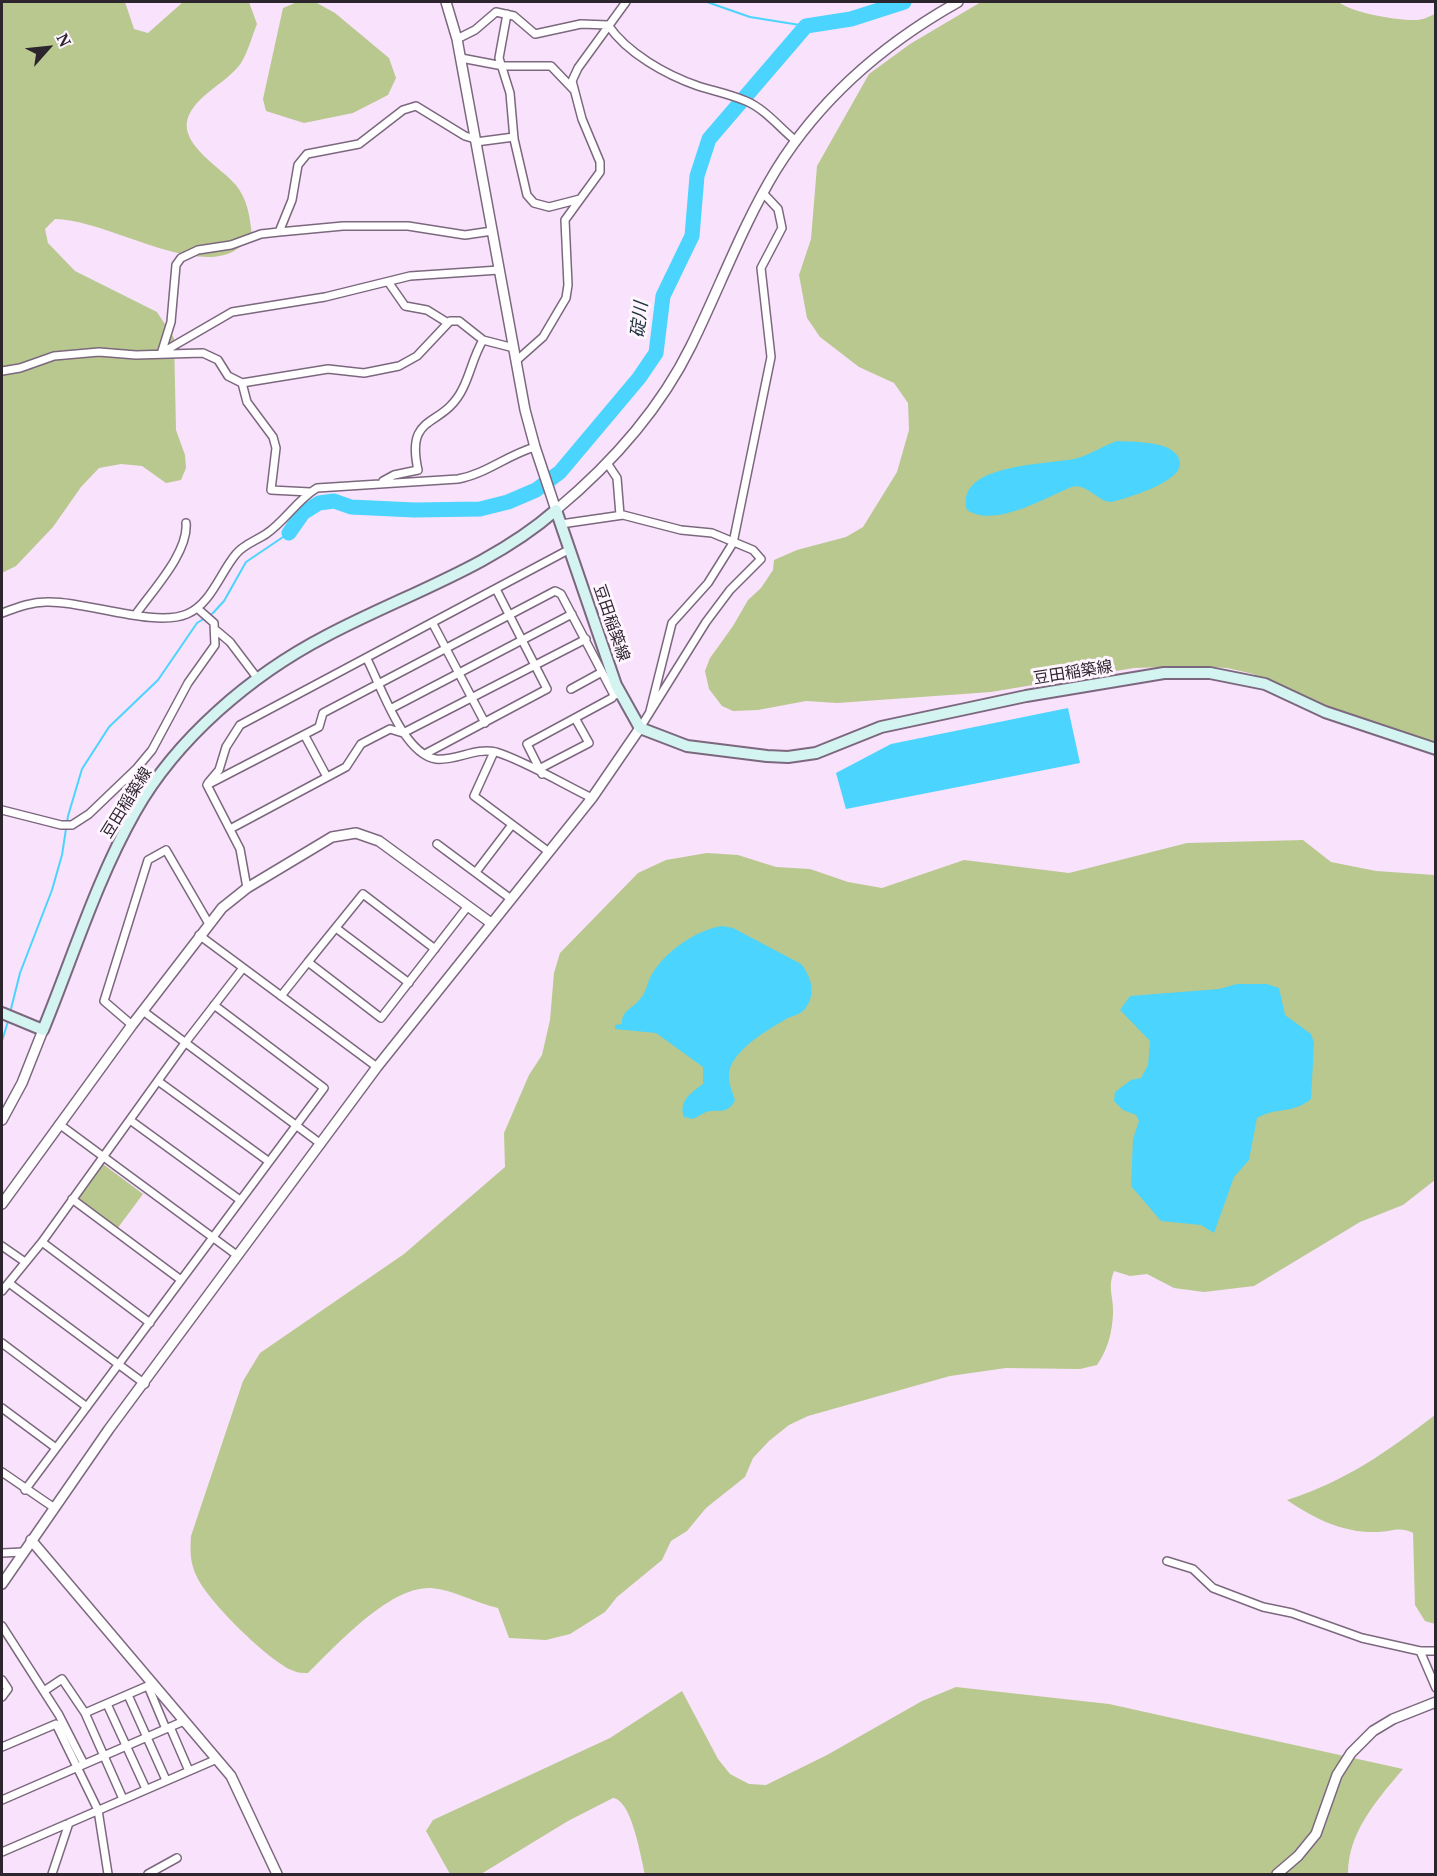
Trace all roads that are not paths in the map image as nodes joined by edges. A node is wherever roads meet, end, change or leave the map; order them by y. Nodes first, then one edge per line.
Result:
1 (446, 2) edge
2 (626, 2) edge
3 (958, 2) edge
4 (507, 14) junction
5 (608, 25) junction
6 (457, 39) junction
7 (460, 58) junction
8 (501, 66) junction
9 (573, 89) junction
10 (514, 137) junction
11 (476, 141) junction
12 (796, 141) junction
13 (763, 193) junction
14 (581, 198) junction
15 (492, 231) junction
16 (279, 232) junction
17 (499, 270) junction
18 (389, 283) junction
19 (448, 323) junction
20 (483, 340) junction
21 (514, 348) junction
22 (161, 354) junction
23 (516, 361) junction
24 (2, 371) edge
25 (242, 383) junction
26 (534, 447) junction
27 (607, 463) junction
28 (380, 483) junction
29 (310, 492) junction
30 (556, 510) junction
31 (620, 515) junction
32 (186, 523) dead end
33 (561, 524) junction
34 (733, 543) junction
35 (570, 549) junction
36 (496, 589) junction
37 (197, 608) junction
38 (2, 613) edge
39 (136, 614) junction
40 (572, 614) junction
41 (510, 616) junction
42 (433, 624) junction
43 (217, 631) junction
44 (586, 639) junction
45 (522, 640) junction
46 (446, 649) junction
47 (367, 659) junction
48 (536, 665) junction
49 (602, 672) junction
50 (458, 674) junction
51 (258, 679) junction
52 (380, 684) junction
53 (571, 689) dead end
54 (617, 694) junction
55 (472, 699) junction
56 (392, 708) junction
57 (650, 711) junction
58 (575, 718) junction
59 (485, 723) junction
60 (640, 728) junction
61 (403, 733) junction
62 (305, 736) junction
63 (1436, 749) edge
64 (494, 752) junction
65 (425, 754) junction
66 (541, 771) junction
67 (327, 777) junction
68 (207, 785) junction
69 (592, 798) junction
70 (2, 810) edge
71 (511, 826) junction
72 (230, 829) junction
73 (438, 844) dead end
74 (549, 852) junction
75 (476, 872) junction
76 (247, 888) junction
77 (511, 899) junction
78 (468, 906) junction
79 (491, 923) junction
80 (209, 924) junction
81 (336, 928) junction
82 (200, 935) junction
83 (435, 949) junction
84 (308, 962) junction
85 (243, 968) junction
86 (409, 983) junction
87 (281, 996) junction
88 (214, 1005) junction
89 (142, 1011) junction
90 (2, 1014) edge
91 (132, 1025) junction
92 (43, 1030) junction
93 (185, 1043) junction
94 (377, 1067) junction
95 (158, 1081) junction
96 (2, 1120) edge
97 (130, 1120) junction
98 (59, 1124) junction
99 (296, 1125) junction
100 (321, 1144) junction
101 (103, 1157) junction
102 (268, 1161) junction
103 (72, 1199) junction
104 (240, 1200) junction
105 (2, 1204) edge
106 (212, 1238) junction
107 (42, 1242) junction
108 (2, 1246) edge
109 (238, 1256) junction
110 (25, 1263) junction
111 (181, 1280) junction
112 (9, 1283) junction
113 (2, 1291) edge
114 (150, 1323) junction
115 (2, 1342) edge
116 (119, 1364) junction
117 (145, 1384) junction
118 (87, 1407) junction
119 (2, 1408) edge
120 (56, 1448) junction
121 (2, 1472) edge
122 (26, 1490) junction
123 (53, 1507) junction
124 (30, 1540) junction
125 (23, 1552) junction
126 (2, 1553) edge
127 (1167, 1562) dead end
128 (2, 1584) edge
129 (2, 1626) edge
130 (1420, 1651) junction
131 (1436, 1651) edge
132 (2, 1680) edge
133 (150, 1685) junction
134 (1436, 1688) edge
135 (44, 1691) junction
136 (128, 1695) junction
137 (2, 1697) edge
138 (1436, 1702) edge
139 (106, 1704) junction
140 (85, 1713) junction
141 (184, 1721) junction
142 (168, 1728) junction
143 (146, 1737) junction
144 (125, 1746) junction
145 (2, 1747) edge
146 (104, 1755) junction
147 (217, 1759) junction
148 (80, 1765) junction
149 (189, 1771) junction
150 (166, 1780) junction
151 (146, 1789) junction
152 (123, 1799) junction
153 (2, 1800) edge
154 (98, 1810) junction
155 (69, 1823) junction
156 (2, 1852) edge
157 (177, 1858) dead end
158 (52, 1875) edge
159 (108, 1875) edge
160 (148, 1875) edge
161 (277, 1875) edge
162 (1277, 1875) edge

1 - 6 street
2 - 5 street
3 - 12 street
4 - 5 street
4 - 6 street
4 - 8 street
5 - 9 street
5 - 12 street
6 - 7 street
7 - 8 street
7 - 11 street
8 - 9 street
8 - 10 street
9 - 14 street
10 - 11 street
10 - 14 street
11 - 15 street
11 - 16 street
12 - 13 street
13 - 27 street
13 - 34 street
14 - 23 street
15 - 16 street
15 - 17 street
16 - 22 street
17 - 18 street
17 - 21 street
18 - 19 street
18 - 22 street
19 - 20 street
19 - 25 street
20 - 21 street
20 - 28 street
21 - 23 street
22 - 24 street
22 - 25 street
23 - 26 street
25 - 29 street
26 - 28 street
26 - 30 street
27 - 30 street
27 - 31 street
28 - 29 street
29 - 37 street
30 - 33 main road, 豆田稲築線
30 - 51 main road, 豆田稲築線
31 - 33 street
31 - 34 street
32 - 39 street
33 - 35 main road, 豆田稲築線
34 - 57 street
34 - 57 street
35 - 36 street
35 - 54 main road, 豆田稲築線
36 - 41 street
36 - 42 street
37 - 39 street
37 - 43 street
38 - 39 street
40 - 41 street
40 - 44 street
40 - 45 street
41 - 45 street
41 - 46 street
42 - 46 street
42 - 47 street
43 - 51 street
43 - 70 street
44 - 48 street
44 - 49 street
45 - 48 street
45 - 50 street
46 - 50 street
46 - 52 street
47 - 52 street
47 - 68 street
48 - 55 street
48 - 59 street
49 - 53 street
49 - 54 street
50 - 55 street
50 - 56 street
51 - 92 main road, 豆田稲築線
52 - 56 street
52 - 62 street
54 - 58 street
54 - 60 main road, 豆田稲築線
55 - 59 street
55 - 61 street
56 - 61 street
57 - 60 street
58 - 66 street
58 - 66 street
59 - 65 street
60 - 63 main road, 豆田稲築線
60 - 69 street
61 - 65 street
61 - 67 street
62 - 67 street
62 - 68 street
64 - 65 street
64 - 66 street
64 - 71 street
66 - 69 street
67 - 72 street
68 - 72 street
69 - 74 street
71 - 74 street
71 - 75 street
72 - 76 street
73 - 75 street
74 - 77 street
75 - 77 street
76 - 78 street
76 - 80 street
77 - 79 street
78 - 79 street
78 - 83 street
79 - 94 street
80 - 82 street
80 - 91 street
81 - 83 street
81 - 84 street
81 - 86 street
82 - 85 street
82 - 89 street
83 - 86 street
84 - 86 street
84 - 87 street
85 - 87 street
85 - 88 street
87 - 94 street
88 - 93 street
88 - 99 street
89 - 91 street
89 - 93 street
90 - 92 main road
91 - 98 street
92 - 96 street
93 - 95 street
93 - 99 street
94 - 100 street
95 - 97 street
95 - 102 street
97 - 101 street
97 - 104 street
98 - 101 street
98 - 105 street
99 - 100 street
99 - 102 street
100 - 109 street
101 - 103 street
101 - 106 street
102 - 104 street
103 - 107 street
103 - 111 street
104 - 106 street
106 - 109 street
106 - 111 street
107 - 110 street
107 - 114 street
108 - 110 street
109 - 117 street
110 - 112 street
111 - 114 street
112 - 113 street
112 - 116 street
114 - 116 street
115 - 118 street
116 - 117 street
116 - 118 street
117 - 123 street
118 - 120 street
119 - 120 street
120 - 122 street
121 - 122 street
122 - 123 street
123 - 124 street
124 - 125 street
124 - 133 street
125 - 126 street
125 - 128 street
127 - 130 street
129 - 135 street
130 - 131 street
130 - 134 street
132 - 137 street
133 - 136 street
133 - 141 street
133 - 142 street
135 - 140 street
135 - 148 street
136 - 139 street
136 - 143 street
138 - 162 street
139 - 140 street
139 - 144 street
140 - 146 street
141 - 142 street
141 - 147 street
142 - 143 street
142 - 149 street
143 - 144 street
143 - 150 street
144 - 146 street
144 - 151 street
145 - 148 street
146 - 148 street
146 - 152 street
147 - 149 street
147 - 161 street
148 - 153 street
148 - 154 street
149 - 150 street
150 - 151 street
151 - 152 street
152 - 154 street
154 - 155 street
154 - 159 street
155 - 156 street
155 - 158 street
157 - 160 street

